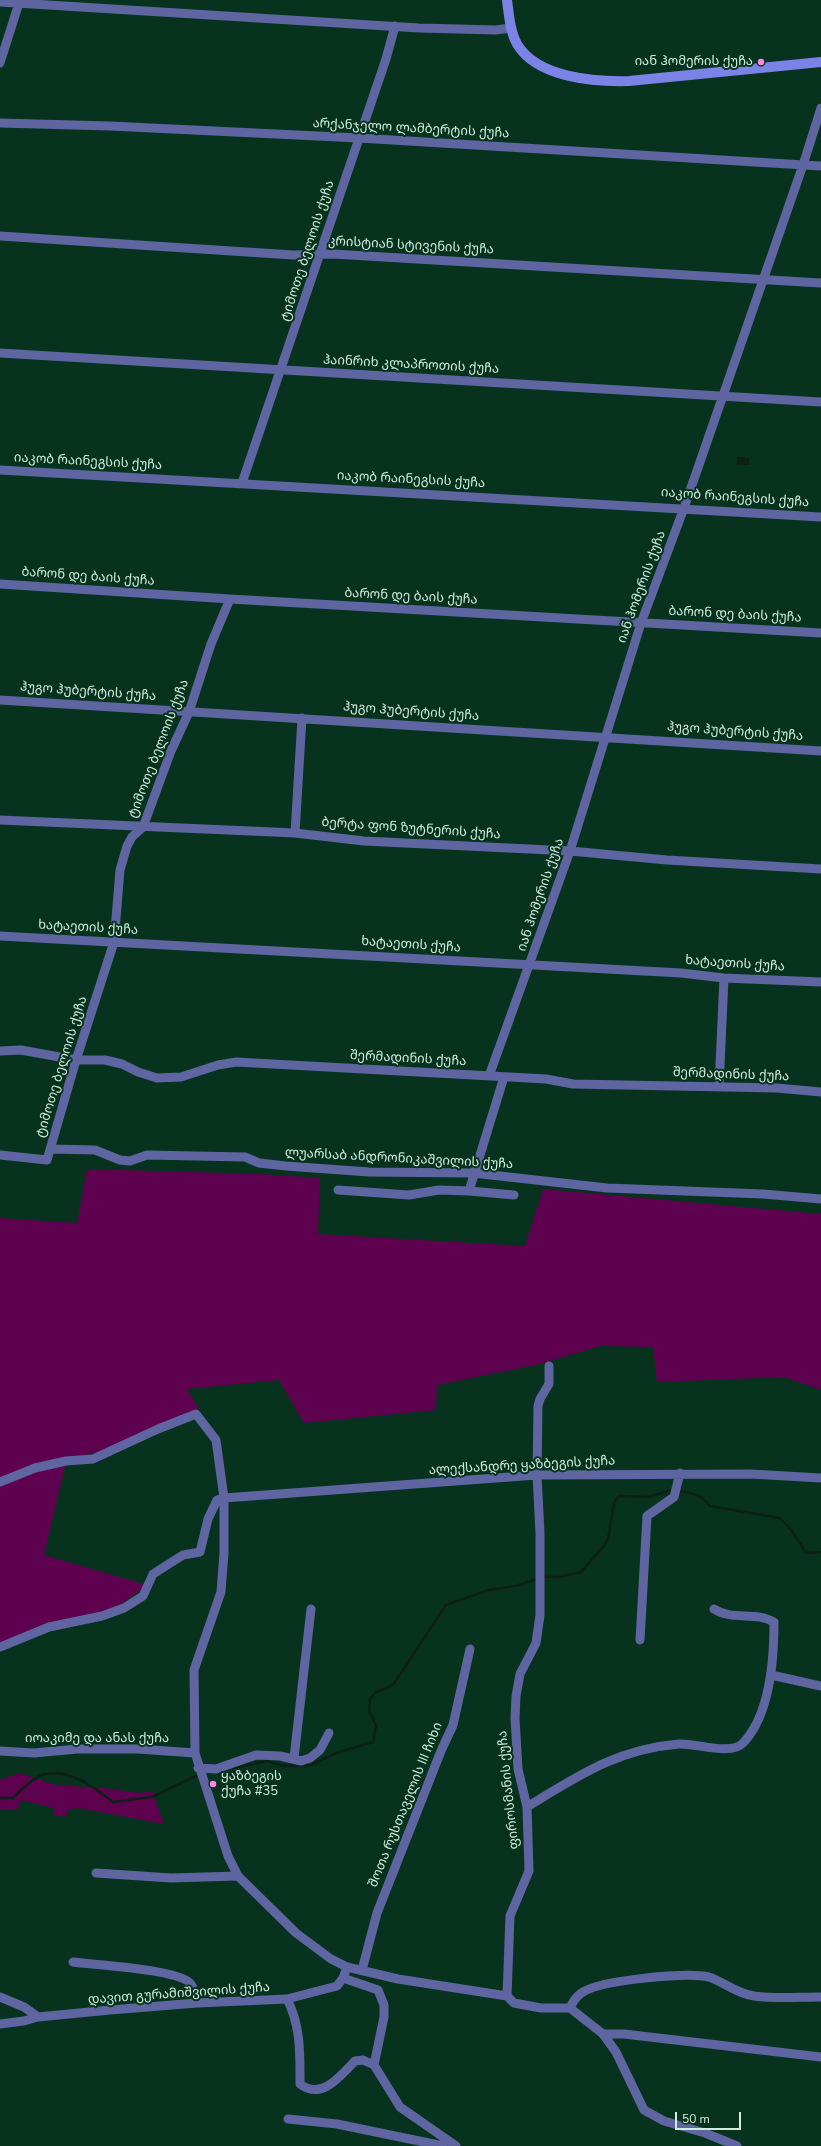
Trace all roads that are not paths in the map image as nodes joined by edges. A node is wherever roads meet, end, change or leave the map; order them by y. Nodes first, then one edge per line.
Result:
1 (507, 0) edge
2 (0, 2) edge
3 (19, 3) junction
4 (395, 26) junction
5 (511, 28) junction
6 (821, 62) edge
7 (0, 63) edge
8 (820, 112) edge
9 (0, 123) edge
10 (359, 138) junction
11 (803, 165) junction
12 (821, 166) edge
13 (0, 236) edge
14 (319, 255) junction
15 (762, 280) junction
16 (821, 283) edge
17 (0, 353) edge
18 (282, 370) junction
19 (723, 396) junction
20 (821, 402) edge
21 (0, 470) edge
22 (242, 484) junction
23 (684, 508) junction
24 (821, 517) edge
25 (0, 584) edge
26 (230, 599) junction
27 (641, 623) junction
28 (821, 633) edge
29 (0, 700) edge
30 (189, 712) junction
31 (302, 718) junction
32 (606, 737) junction
33 (821, 751) edge
34 (0, 820) edge
35 (143, 827) junction
36 (295, 833) junction
37 (570, 851) junction
38 (821, 869) edge
39 (0, 936) edge
40 (114, 942) junction
41 (530, 966) junction
42 (724, 978) junction
43 (821, 982) edge
44 (0, 1050) edge
45 (76, 1060) junction
46 (489, 1076) junction
47 (504, 1077) junction
48 (719, 1087) junction
49 (821, 1092) edge
50 (51, 1149) junction
51 (0, 1155) edge
52 (473, 1173) junction
53 (338, 1190) dead end
54 (469, 1190) junction
55 (514, 1195) dead end
56 (821, 1199) edge
57 (549, 1366) dead end
58 (537, 1475) junction
59 (679, 1477) junction
60 (821, 1478) edge
61 (0, 1482) edge
62 (224, 1498) junction
63 (311, 1609) dead end
64 (714, 1609) dead end
65 (640, 1640) dead end
66 (0, 1647) edge
67 (470, 1649) dead end
68 (771, 1675) junction
69 (821, 1686) edge
70 (329, 1733) dead end
71 (0, 1751) edge
72 (195, 1753) junction
73 (294, 1758) junction
74 (198, 1768) junction
75 (527, 1808) junction
76 (96, 1873) dead end
77 (238, 1876) junction
78 (73, 1962) dead end
79 (347, 1967) junction
80 (362, 1970) junction
81 (343, 1978) junction
82 (507, 1996) junction
83 (0, 1997) edge
84 (821, 1997) edge
85 (287, 1999) junction
86 (197, 2003) junction
87 (570, 2008) junction
88 (38, 2017) junction
89 (0, 2024) edge
90 (603, 2034) junction
91 (821, 2057) edge
92 (374, 2065) junction
93 (288, 2118) dead end
94 (443, 2146) edge
95 (456, 2146) edge
96 (737, 2146) edge

1 - 5 street
2 - 3 street
3 - 4 street
3 - 7 street
4 - 5 street
4 - 10 street, ტიმოთე ბელოის ქუჩა
5 - 6 street
8 - 11 street, იან ჰომერის ქუჩა
9 - 10 street, არქანჯელო ლამბერტის ქუჩა
10 - 11 street, არქანჯელო ლამბერტის ქუჩა
10 - 14 street, ტიმოთე ბელოის ქუჩა
11 - 12 street, არქანჯელო ლამბერტის ქუჩა
11 - 15 street, იან ჰომერის ქუჩა
13 - 14 street, კრისტიან სტივენის ქუჩა
14 - 15 street, კრისტიან სტივენის ქუჩა
14 - 18 street, ტიმოთე ბელოის ქუჩა
15 - 16 street, კრისტიან სტივენის ქუჩა
15 - 19 street, იან ჰომერის ქუჩა
17 - 18 street, ჰაინრიხ კლაპროთის ქუჩა
18 - 19 street, ჰაინრიხ კლაპროთის ქუჩა
18 - 22 street, ტიმოთე ბელოის ქუჩა
19 - 20 street, ჰაინრიხ კლაპროთის ქუჩა
19 - 23 street, იან ჰომერის ქუჩა
21 - 22 street, იაკობ რაინეგსის ქუჩა
22 - 23 street, იაკობ რაინეგსის ქუჩა
23 - 24 street, იაკობ რაინეგსის ქუჩა
23 - 27 street, იან ჰომერის ქუჩა
25 - 26 street, ბარონ დე ბაის ქუჩა
26 - 27 street, ბარონ დე ბაის ქუჩა
26 - 30 street, ტიმოთე ბელოის ქუჩა
27 - 28 street, ბარონ დე ბაის ქუჩა
27 - 32 street, იან ჰომერის ქუჩა
29 - 30 street, ჰუგო ჰუბერტის ქუჩა
30 - 31 street, ჰუგო ჰუბერტის ქუჩა
30 - 35 street, ტიმოთე ბელოის ქუჩა
31 - 32 street, ჰუგო ჰუბერტის ქუჩა
31 - 36 street
32 - 33 street, ჰუგო ჰუბერტის ქუჩა
32 - 37 street, იან ჰომერის ქუჩა
34 - 35 street, ბერტა ფონ ზუტნერის ქუჩა
35 - 36 street, ბერტა ფონ ზუტნერის ქუჩა
35 - 40 street, ტიმოთე ბელოის ქუჩა
36 - 37 street, ბერტა ფონ ზუტნერის ქუჩა
37 - 38 street, ბერტა ფონ ზუტნერის ქუჩა
37 - 41 street, იან ჰომერის ქუჩა
39 - 40 street, ხატაეთის ქუჩა
40 - 41 street, ხატაეთის ქუჩა
40 - 45 street, ტიმოთე ბელოის ქუჩა
41 - 42 street, ხატაეთის ქუჩა
41 - 46 street, იან ჰომერის ქუჩა
42 - 43 street, ხატაეთის ქუჩა
42 - 48 street
44 - 45 street, შერმადინის ქუჩა
45 - 46 street, შერმადინის ქუჩა
45 - 50 street, ტიმოთე ბელოის ქუჩა
46 - 47 street, შერმადინის ქუჩა
47 - 48 street, შერმადინის ქუჩა
47 - 52 street
48 - 49 street, შერმადინის ქუჩა
50 - 51 street, ტიმოთე ბელოის ქუჩა
50 - 52 street, ლუარსაბ ანდრონიკაშვილის ქუჩა
52 - 54 street
52 - 56 street, ლუარსაბ ანდრონიკაშვილის ქუჩა
53 - 54 street
54 - 55 street
57 - 58 street, ფიროსმანის ქუჩა
58 - 59 street, ალექსანდრე ყაზბეგის ქუჩა
58 - 62 street, ალექსანდრე ყაზბეგის ქუჩა
58 - 75 street, ფიროსმანის ქუჩა
59 - 60 street, ალექსანდრე ყაზბეგის ქუჩა
59 - 65 street
61 - 62 street
62 - 66 street
62 - 72 street
63 - 73 street
64 - 68 street
67 - 80 street, შოთა რუსთაველის III ჩიხი
68 - 69 street
68 - 75 street
70 - 73 street
71 - 72 street, იოაკიმე და ანას ქუჩა
72 - 74 street
73 - 74 street
74 - 77 street
75 - 82 street, ფიროსმანის ქუჩა
76 - 77 street
77 - 79 street
78 - 86 street
79 - 80 street
79 - 81 street
80 - 82 street
81 - 85 street, დავით გურამიშვილის ქუჩა
81 - 92 street
82 - 87 street
83 - 88 street
84 - 87 street
85 - 86 street, დავით გურამიშვილის ქუჩა
85 - 92 street
86 - 88 street, დავით გურამიშვილის ქუჩა
87 - 90 street
88 - 89 street, დავით გურამიშვილის ქუჩა
90 - 91 street
90 - 96 street
92 - 95 street
93 - 94 street

